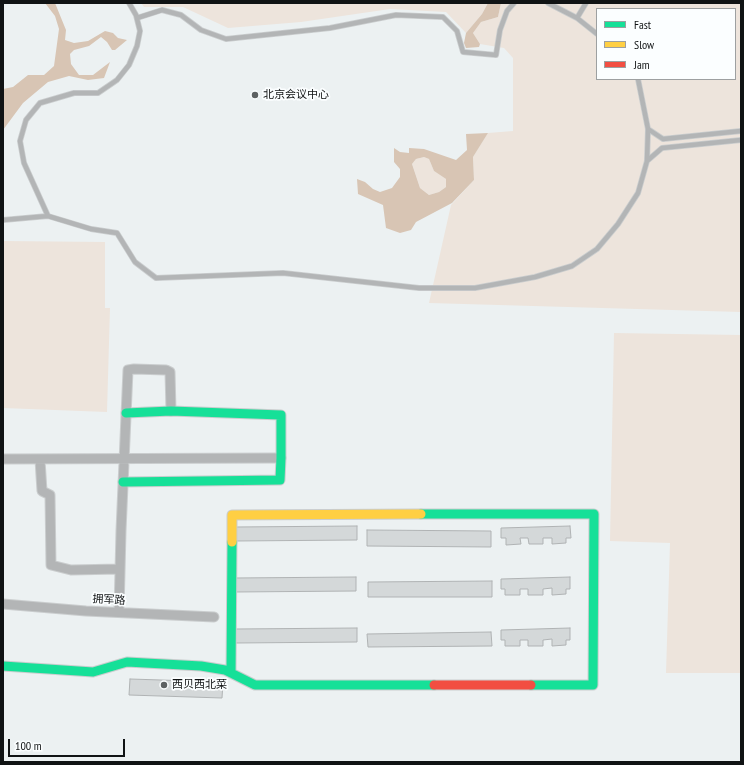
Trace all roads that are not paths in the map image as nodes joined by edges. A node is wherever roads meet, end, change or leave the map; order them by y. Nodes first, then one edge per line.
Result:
1 (129, 3) edge
2 (514, 3) edge
3 (548, 3) edge
4 (586, 3) edge
5 (137, 18) junction
6 (577, 18) junction
7 (596, 33) edge
8 (638, 80) edge
9 (648, 129) junction
10 (741, 131) edge
11 (741, 140) edge
12 (647, 161) junction
13 (48, 216) junction
14 (3, 220) edge
15 (171, 411) junction
16 (126, 413) junction
17 (123, 458) junction
18 (281, 458) junction
19 (3, 459) edge
20 (40, 460) junction
21 (123, 482) junction
22 (119, 569) junction
23 (3, 604) edge
24 (119, 612) junction
25 (214, 617) dead end
26 (3, 666) edge
27 (231, 673) junction

1 - 5 lane
2 - 5 lane
3 - 6 lane
4 - 6 lane
5 - 13 lane
6 - 7 lane
8 - 9 lane
9 - 10 lane
9 - 12 lane
11 - 12 lane
12 - 13 lane
13 - 14 lane
15 - 16 street
15 - 16 street
15 - 18 street
16 - 17 street
17 - 18 street
17 - 20 street
17 - 21 street
18 - 21 street
19 - 20 street
20 - 22 street
21 - 22 street
22 - 24 street
23 - 24 street, 拥军路
24 - 25 street, 拥军路
26 - 27 street
27 - 27 street

